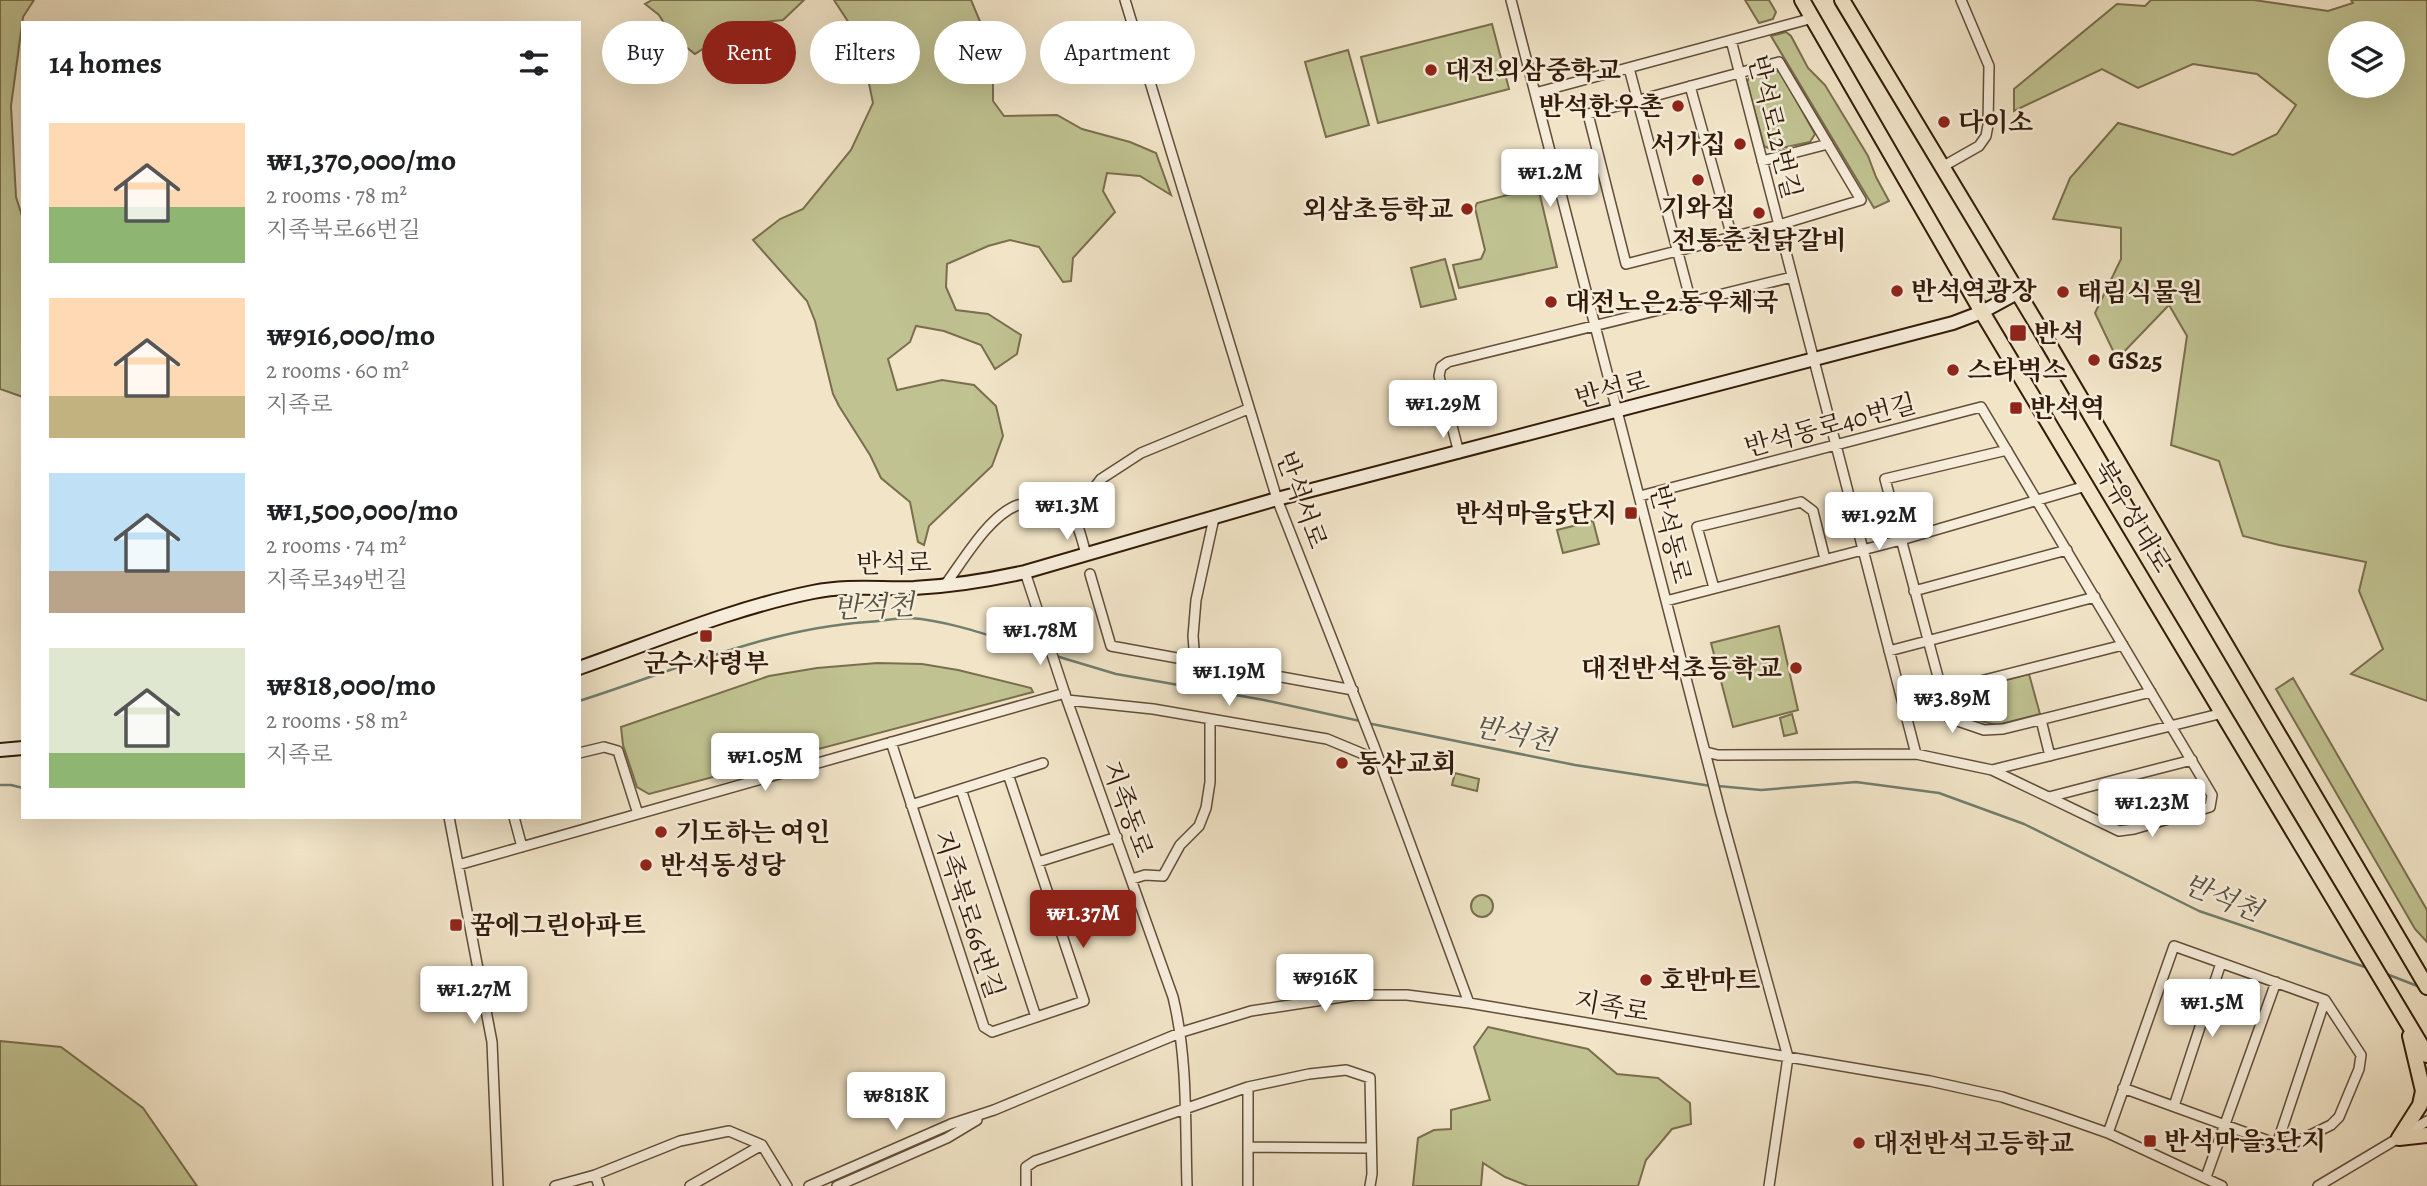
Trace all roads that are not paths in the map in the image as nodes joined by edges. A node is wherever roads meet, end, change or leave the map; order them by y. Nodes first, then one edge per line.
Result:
1 (1125, 0) edge
2 (1511, 0) edge
3 (1802, 0) edge
4 (1842, 0) edge
5 (1961, 0) edge
6 (1812, 18) junction
7 (1731, 40) junction
8 (1629, 68) junction
9 (1739, 73) junction
10 (1690, 86) junction
11 (1535, 93) junction
12 (1638, 100) junction
13 (1828, 144) junction
14 (1762, 161) junction
15 (1942, 167) junction
16 (1779, 225) junction
17 (1732, 237) junction
18 (1678, 251) junction
19 (1792, 277) junction
20 (2017, 293) junction
21 (1691, 302) junction
22 (1982, 312) junction
23 (1595, 326) junction
24 (1813, 358) junction
25 (1248, 409) junction
26 (1617, 411) junction
27 (1835, 445) junction
28 (2007, 450) junction
29 (1459, 453) junction
30 (2086, 486) junction
31 (1640, 496) junction
32 (1277, 499) junction
33 (2039, 501) junction
34 (1214, 518) junction
35 (1076, 520) junction
36 (1901, 540) junction
37 (1862, 549) junction
38 (2067, 550) junction
39 (1086, 554) junction
40 (1825, 559) junction
41 (1025, 572) junction
42 (1090, 574) dead end
43 (944, 585) junction
44 (1714, 589) junction
45 (1914, 591) junction
46 (2095, 597) junction
47 (1666, 601) junction
48 (1928, 643) junction
49 (2123, 645) junction
50 (1889, 651) junction
51 (1195, 663) junction
52 (581, 667) edge
53 (1941, 691) junction
54 (2151, 692) junction
55 (1354, 694) junction
56 (1066, 697) junction
57 (2223, 713) junction
58 (1210, 720) junction
59 (2041, 720) junction
60 (2172, 726) junction
61 (891, 742) junction
62 (21, 748) edge
63 (0, 750) edge
64 (1706, 752) junction
65 (581, 753) edge
66 (1916, 754) junction
67 (2050, 756) junction
68 (2192, 760) junction
69 (1380, 761) junction
70 (1043, 763) dead end
71 (1992, 770) junction
72 (1008, 774) junction
73 (961, 789) junction
74 (2049, 797) junction
75 (911, 805) junction
76 (638, 814) junction
77 (449, 819) edge
78 (515, 819) edge
79 (1116, 837) junction
80 (522, 847) junction
81 (1038, 862) junction
82 (458, 865) junction
83 (1132, 879) junction
84 (2221, 963) junction
85 (2276, 982) junction
86 (2427, 987) edge
87 (2325, 1000) junction
88 (1469, 1003) junction
89 (2403, 1015) junction
90 (1036, 1017) junction
91 (1182, 1032) junction
92 (2427, 1055) edge
93 (1788, 1057) junction
94 (1248, 1087) junction
95 (2123, 1088) junction
96 (2174, 1106) junction
97 (1185, 1108) junction
98 (994, 1110) junction
99 (2427, 1121) edge
100 (2225, 1125) junction
101 (2108, 1133) junction
102 (2427, 1135) edge
103 (2399, 1138) junction
104 (2277, 1144) junction
105 (762, 1145) junction
106 (1248, 1147) junction
107 (1371, 1148) junction
108 (595, 1175) junction
109 (2206, 1177) junction
110 (498, 1186) edge
111 (555, 1186) edge
112 (599, 1186) edge
113 (690, 1186) edge
114 (787, 1186) edge
115 (809, 1186) edge
116 (836, 1186) edge
117 (1026, 1186) edge
118 (1187, 1186) edge
119 (1248, 1186) edge
120 (1370, 1186) edge
121 (1769, 1186) edge
122 (2222, 1186) edge
123 (2318, 1186) edge

1 - 25 street, 반석서로
2 - 11 street, 반석동로
3 - 6 main road, 북유성대로
4 - 15 main road, 북유성대로
5 - 15 street
6 - 7 street, 반석로12번길
6 - 22 main road, 북유성대로
7 - 8 street, 반석로12번길
7 - 9 street, 반석로12번길
8 - 11 street, 반석로12번길
8 - 12 street
9 - 10 street
9 - 13 street, 반석로12번길
9 - 14 street, 반석로12번길
10 - 12 street
10 - 17 street
11 - 23 street, 반석동로
12 - 18 street
12 - 18 street
13 - 14 street
13 - 16 street, 반석로12번길
14 - 16 street, 반석로12번길
15 - 20 main road, 북유성대로
16 - 17 street
16 - 19 street, 반석로12번길
17 - 18 street
18 - 21 street
19 - 21 street
19 - 24 street, 반석로12번길
20 - 22 street, 반석로
20 - 86 main road, 북유성대로
21 - 23 street
22 - 24 street, 반석로
22 - 30 main road, 북유성대로
23 - 26 street, 반석동로
23 - 29 street
24 - 26 street, 반석로
24 - 27 street, 반석로12번길
25 - 32 street, 반석서로
25 - 35 street
26 - 29 street, 반석로
26 - 31 street, 반석동로
27 - 28 street, 반석동로40번길
27 - 31 street, 반석동로40번길
27 - 37 street, 반석로12번길
28 - 33 street, 반석동로40번길
28 - 36 street
29 - 32 street, 반석로
30 - 33 street
30 - 57 main road, 북유성대로
31 - 47 street, 반석동로
32 - 34 street, 반석로
32 - 55 street, 반석서로
33 - 36 street
33 - 38 street, 반석동로40번길
34 - 39 street, 반석로
34 - 51 street
35 - 39 street
35 - 43 street
36 - 37 street
36 - 45 street
37 - 40 street
37 - 50 street, 반석로12번길
38 - 45 street
38 - 46 street, 반석동로40번길
39 - 41 street, 반석로
40 - 44 street
40 - 44 street
41 - 43 street, 반석로
41 - 56 street, 지족동로
42 - 51 street
43 - 52 street, 반석로
44 - 47 street
45 - 48 street
46 - 48 street
46 - 49 street, 반석동로40번길
47 - 64 street, 반석동로
48 - 50 street
48 - 53 street
49 - 53 street
49 - 54 street, 반석동로40번길
50 - 66 street, 반석로12번길
51 - 55 street
53 - 59 street
54 - 59 street
54 - 60 street, 반석동로40번길
55 - 69 street, 반석서로
56 - 58 street
56 - 61 street
56 - 79 street, 지족동로
57 - 60 street
57 - 89 main road, 북유성대로
58 - 69 street
58 - 83 street
59 - 67 street
60 - 67 street
60 - 68 street, 반석동로40번길
61 - 75 street, 지족북로66번길
61 - 76 street
62 - 63 street
64 - 66 street
64 - 93 street, 반석동로
65 - 76 street
66 - 71 street
67 - 71 street
68 - 74 street
68 - 74 street, 반석동로40번길
69 - 88 street, 반석서로
70 - 72 street, 지족북로66번길
71 - 74 street
72 - 73 street, 지족북로66번길
72 - 81 street, 지족북로66번길
73 - 75 street, 지족북로66번길
73 - 90 street
75 - 90 street, 지족북로66번길
76 - 80 street
77 - 82 street
78 - 80 street
79 - 81 street
79 - 83 street, 지족동로
80 - 82 street
81 - 90 street, 지족북로66번길
82 - 110 street
83 - 91 street, 지족동로
84 - 85 street
84 - 95 street
84 - 96 street
85 - 87 street
85 - 100 street
87 - 104 street
87 - 104 street
88 - 91 street, 지족로
88 - 93 street, 지족로
89 - 92 main road, 북유성대로
89 - 103 main road
91 - 97 street, 지족동로
91 - 98 street, 지족로
93 - 101 street, 지족로
93 - 121 street
94 - 97 street
94 - 106 street
94 - 107 street
95 - 96 street
95 - 101 street
96 - 100 street
97 - 117 street
97 - 118 street, 지족동로
98 - 115 street, 지족로
98 - 116 street, 지족로
99 - 103 street
100 - 104 street
100 - 109 street
101 - 109 street, 지족로
102 - 103 main road
103 - 123 street
105 - 108 street
105 - 113 street
105 - 114 street
106 - 107 street
106 - 119 street
107 - 120 street
108 - 111 street
108 - 112 street
109 - 122 street, 지족로

